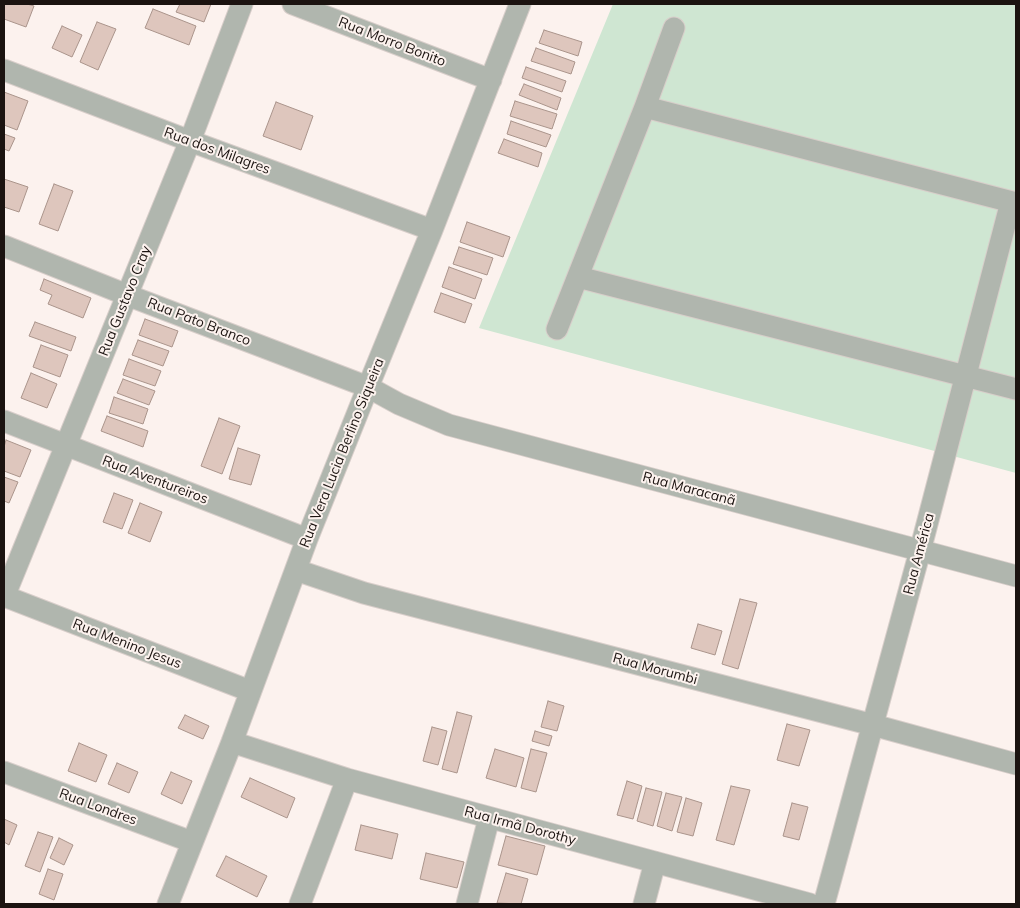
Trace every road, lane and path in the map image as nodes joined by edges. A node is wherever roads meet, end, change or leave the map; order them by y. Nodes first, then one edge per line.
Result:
1 (242, 4) edge
2 (293, 4) edge
3 (520, 4) edge
4 (674, 28) dead end
5 (4, 70) edge
6 (491, 80) junction
7 (645, 107) junction
8 (190, 141) junction
9 (1014, 203) edge
10 (432, 230) junction
11 (4, 246) edge
12 (578, 276) junction
13 (127, 295) junction
14 (557, 330) dead end
15 (966, 376) junction
16 (368, 387) junction
17 (1016, 389) edge
18 (4, 421) edge
19 (66, 446) junction
20 (307, 539) junction
21 (920, 551) junction
22 (296, 570) junction
23 (1016, 576) edge
24 (4, 597) edge
25 (250, 691) junction
26 (873, 725) junction
27 (232, 742) junction
28 (1016, 764) edge
29 (4, 772) edge
30 (347, 779) junction
31 (489, 818) junction
32 (192, 842) junction
33 (655, 862) junction
34 (168, 904) edge
35 (300, 904) edge
36 (467, 904) edge
37 (644, 904) edge
38 (810, 904) edge
39 (824, 904) edge

1 - 8 street, Rua Gustavo Cray
2 - 6 street, Rua Morro Bonito
3 - 6 street, Rua Vera Lucia Berlino Siqueira
4 - 7 street
5 - 8 street, Rua dos Milagres
6 - 10 street, Rua Vera Lucia Berlino Siqueira
7 - 9 street
7 - 12 street
8 - 10 street, Rua dos Milagres
8 - 13 street, Rua Gustavo Cray
9 - 15 street, Rua América
10 - 16 street, Rua Vera Lucia Berlino Siqueira
11 - 13 street, Rua Pato Branco
12 - 14 street
12 - 15 street
13 - 16 street, Rua Pato Branco
13 - 19 street, Rua Gustavo Cray
15 - 17 street
15 - 21 street, Rua América
16 - 20 street, Rua Vera Lucia Berlino Siqueira
16 - 21 street, Rua Maracanã
18 - 19 street, Rua Aventureiros
19 - 20 street, Rua Aventureiros
19 - 24 street, Rua Gustavo Cray
20 - 22 street, Rua Vera Lucia Berlino Siqueira
21 - 23 street, Rua Maracanã
21 - 26 street, Rua América
22 - 25 street, Rua Vera Lucia Berlino Siqueira
22 - 26 street, Rua Morumbi
24 - 25 street, Rua Menino Jesus
25 - 27 street, Rua Vera Lucia Berlino Siqueira
26 - 28 street, Rua Morumbi
26 - 39 street, Rua América
27 - 30 street, Rua Irmã Dorothy
27 - 32 street, Rua Vera Lucia Berlino Siqueira
29 - 32 street, Rua Londres
30 - 31 street, Rua Irmã Dorothy
30 - 35 street
31 - 33 street, Rua Irmã Dorothy
31 - 36 street
32 - 34 street, Rua Vera Lucia Berlino Siqueira
33 - 37 street
33 - 38 street, Rua Irmã Dorothy

